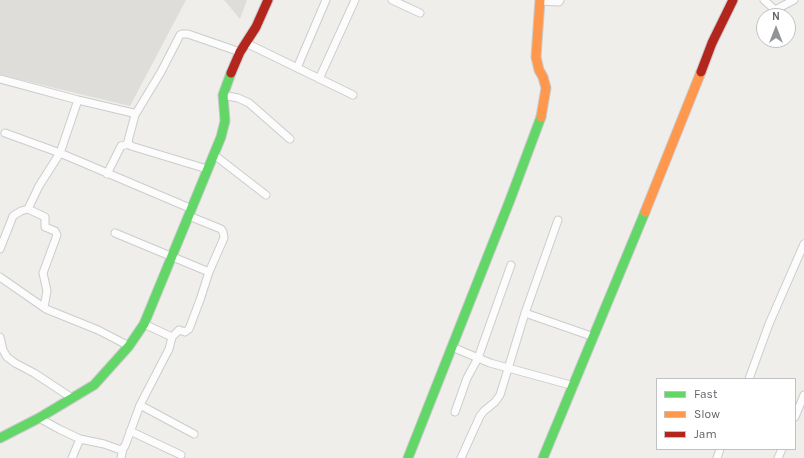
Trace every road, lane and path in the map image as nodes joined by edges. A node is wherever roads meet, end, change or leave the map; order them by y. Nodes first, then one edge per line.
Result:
1 (268, 0) edge
2 (326, 0) edge
3 (355, 0) edge
4 (540, 0) edge
5 (560, 0) edge
6 (733, 0) edge
7 (764, 0) edge
8 (794, 0) edge
9 (398, 1) edge
10 (420, 13) dead end
11 (246, 43) junction
12 (240, 52) junction
13 (297, 68) junction
14 (0, 79) edge
15 (319, 79) junction
16 (223, 95) junction
17 (353, 96) dead end
18 (78, 100) junction
19 (135, 115) junction
20 (5, 133) dead end
21 (290, 139) dead end
22 (129, 144) junction
23 (60, 153) junction
24 (213, 154) junction
25 (207, 170) junction
26 (107, 174) junction
27 (266, 195) dead end
28 (28, 209) junction
29 (190, 212) junction
30 (558, 220) dead end
31 (115, 233) dead end
32 (804, 244) edge
33 (0, 249) edge
34 (172, 257) junction
35 (511, 265) dead end
36 (209, 272) junction
37 (0, 277) edge
38 (46, 309) junction
39 (525, 313) junction
40 (144, 324) junction
41 (0, 337) edge
42 (172, 337) junction
43 (594, 337) junction
44 (128, 346) junction
45 (452, 348) junction
46 (478, 358) junction
47 (509, 368) junction
48 (749, 378) edge
49 (574, 386) junction
50 (804, 395) edge
51 (72, 398) junction
52 (140, 405) junction
53 (455, 412) dead end
54 (796, 415) edge
55 (39, 418) junction
56 (130, 431) junction
57 (194, 434) dead end
58 (0, 438) edge
59 (80, 439) junction
60 (122, 449) junction
61 (181, 455) dead end
62 (72, 458) edge
63 (121, 458) edge
64 (408, 458) edge
65 (461, 458) edge
66 (543, 458) edge

1 - 11 street
2 - 13 street
3 - 15 street
4 - 5 street
4 - 45 street
6 - 43 street
7 - 8 street
9 - 10 street
11 - 12 street
11 - 13 street
12 - 16 street
12 - 19 street
13 - 15 street
14 - 18 street
15 - 17 street
16 - 21 street
16 - 24 street
18 - 19 street
18 - 23 street
19 - 22 street
20 - 23 street
22 - 25 street
22 - 26 street
23 - 26 street
23 - 28 street
24 - 25 street
24 - 27 street
25 - 29 street
26 - 29 street
28 - 33 street
28 - 38 street
29 - 34 street
29 - 36 street
30 - 39 street
31 - 34 street
32 - 48 street
34 - 36 street
34 - 40 street
35 - 46 street
36 - 42 street
37 - 38 street
38 - 44 street
39 - 43 street
39 - 47 street
40 - 42 street
40 - 44 street
41 - 51 street
42 - 52 street
43 - 49 street
44 - 51 street
45 - 46 street
45 - 64 street
46 - 47 street
46 - 53 street
47 - 49 street
47 - 65 street
49 - 66 street
50 - 54 street
51 - 55 street
52 - 56 street
52 - 57 street
55 - 58 street
55 - 59 street
56 - 60 street
56 - 61 street
59 - 60 street
59 - 62 street
60 - 63 street

